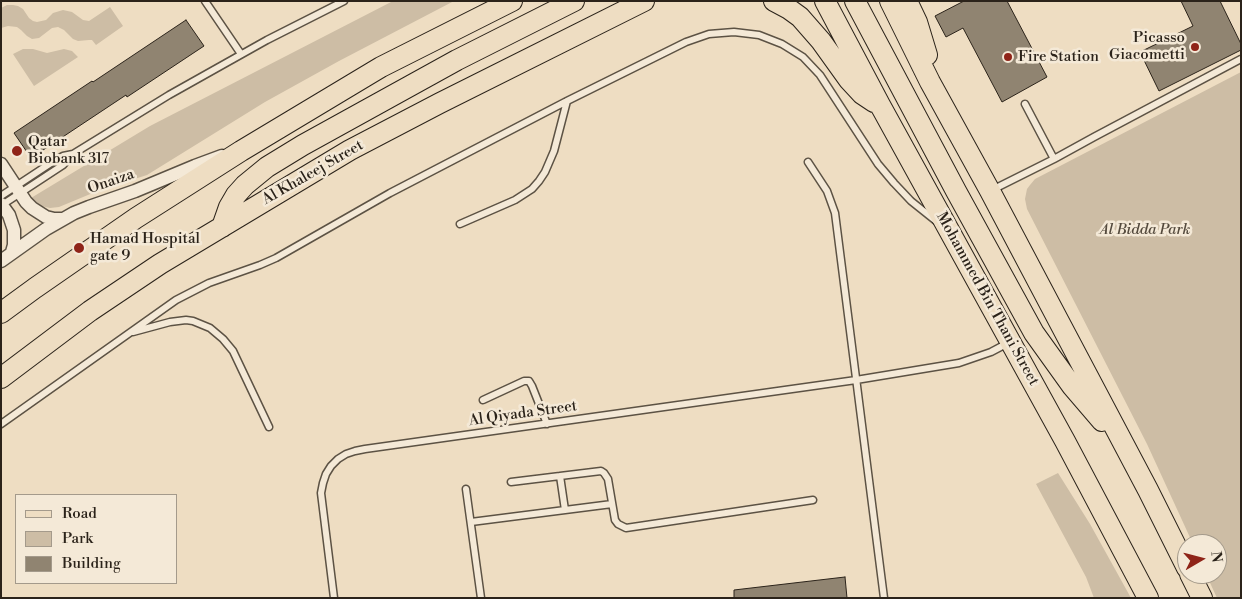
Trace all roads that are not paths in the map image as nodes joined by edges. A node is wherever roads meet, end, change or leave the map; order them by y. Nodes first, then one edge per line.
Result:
1 (205, 1) edge
2 (344, 1) edge
3 (512, 1) edge
4 (574, 1) edge
5 (644, 1) edge
6 (774, 1) edge
7 (825, 1) edge
8 (855, 1) edge
9 (890, 1) edge
10 (907, 1) edge
11 (241, 54) junction
12 (1241, 59) edge
13 (930, 82) junction
14 (567, 101) junction
15 (1024, 104) dead end
16 (880, 105) junction
17 (241, 150) junction
18 (1054, 159) junction
19 (808, 162) dead end
20 (1, 164) edge
21 (18, 190) junction
22 (990, 191) junction
23 (1, 196) edge
24 (2, 204) edge
25 (62, 219) junction
26 (460, 224) dead end
27 (222, 227) junction
28 (950, 231) junction
29 (12, 252) junction
30 (1, 260) edge
31 (1, 314) edge
32 (127, 334) junction
33 (1010, 342) junction
34 (4, 376) edge
35 (856, 380) junction
36 (1, 393) edge
37 (483, 400) dead end
38 (1, 424) edge
39 (547, 424) junction
40 (269, 426) dead end
41 (1126, 449) junction
42 (560, 476) junction
43 (512, 482) dead end
44 (466, 489) dead end
45 (813, 500) dead end
46 (612, 504) junction
47 (564, 510) junction
48 (471, 522) junction
49 (1177, 548) edge
50 (1195, 584) edge
51 (334, 598) edge
52 (481, 598) edge
53 (884, 598) edge
54 (1148, 598) edge
55 (1202, 598) edge

1 - 11 lane
2 - 11 lane
3 - 17 main road
4 - 27 main road
5 - 27 main road, Al Khaleej Street
6 - 16 main road
7 - 16 main road, Mohammed Bin Thani Street
8 - 41 main road
9 - 13 main road
10 - 13 main road
11 - 21 lane
12 - 18 lane
13 - 22 main road
14 - 26 lane
14 - 28 lane
14 - 32 lane
15 - 18 lane
16 - 28 main road, Mohammed Bin Thani Street
17 - 25 street, Onaiza
17 - 31 main road
18 - 22 lane
19 - 35 lane
20 - 21 street
21 - 23 lane
21 - 24 lane
21 - 25 street
22 - 41 main road
24 - 29 street
25 - 29 street, Onaiza
27 - 34 main road, Al Khaleej Street
28 - 33 main road, Mohammed Bin Thani Street
29 - 30 street, Onaiza
32 - 38 lane
32 - 40 lane
33 - 35 lane, Al Qiyada Street
33 - 54 main road, Mohammed Bin Thani Street
34 - 36 main road
35 - 39 lane, Al Qiyada Street
35 - 53 lane
37 - 39 lane
39 - 51 lane, Al Qiyada Street
41 - 49 main road
42 - 43 lane
42 - 46 lane
42 - 47 lane
44 - 48 lane
45 - 46 lane
46 - 47 lane
47 - 48 lane
48 - 52 lane
50 - 55 main road

